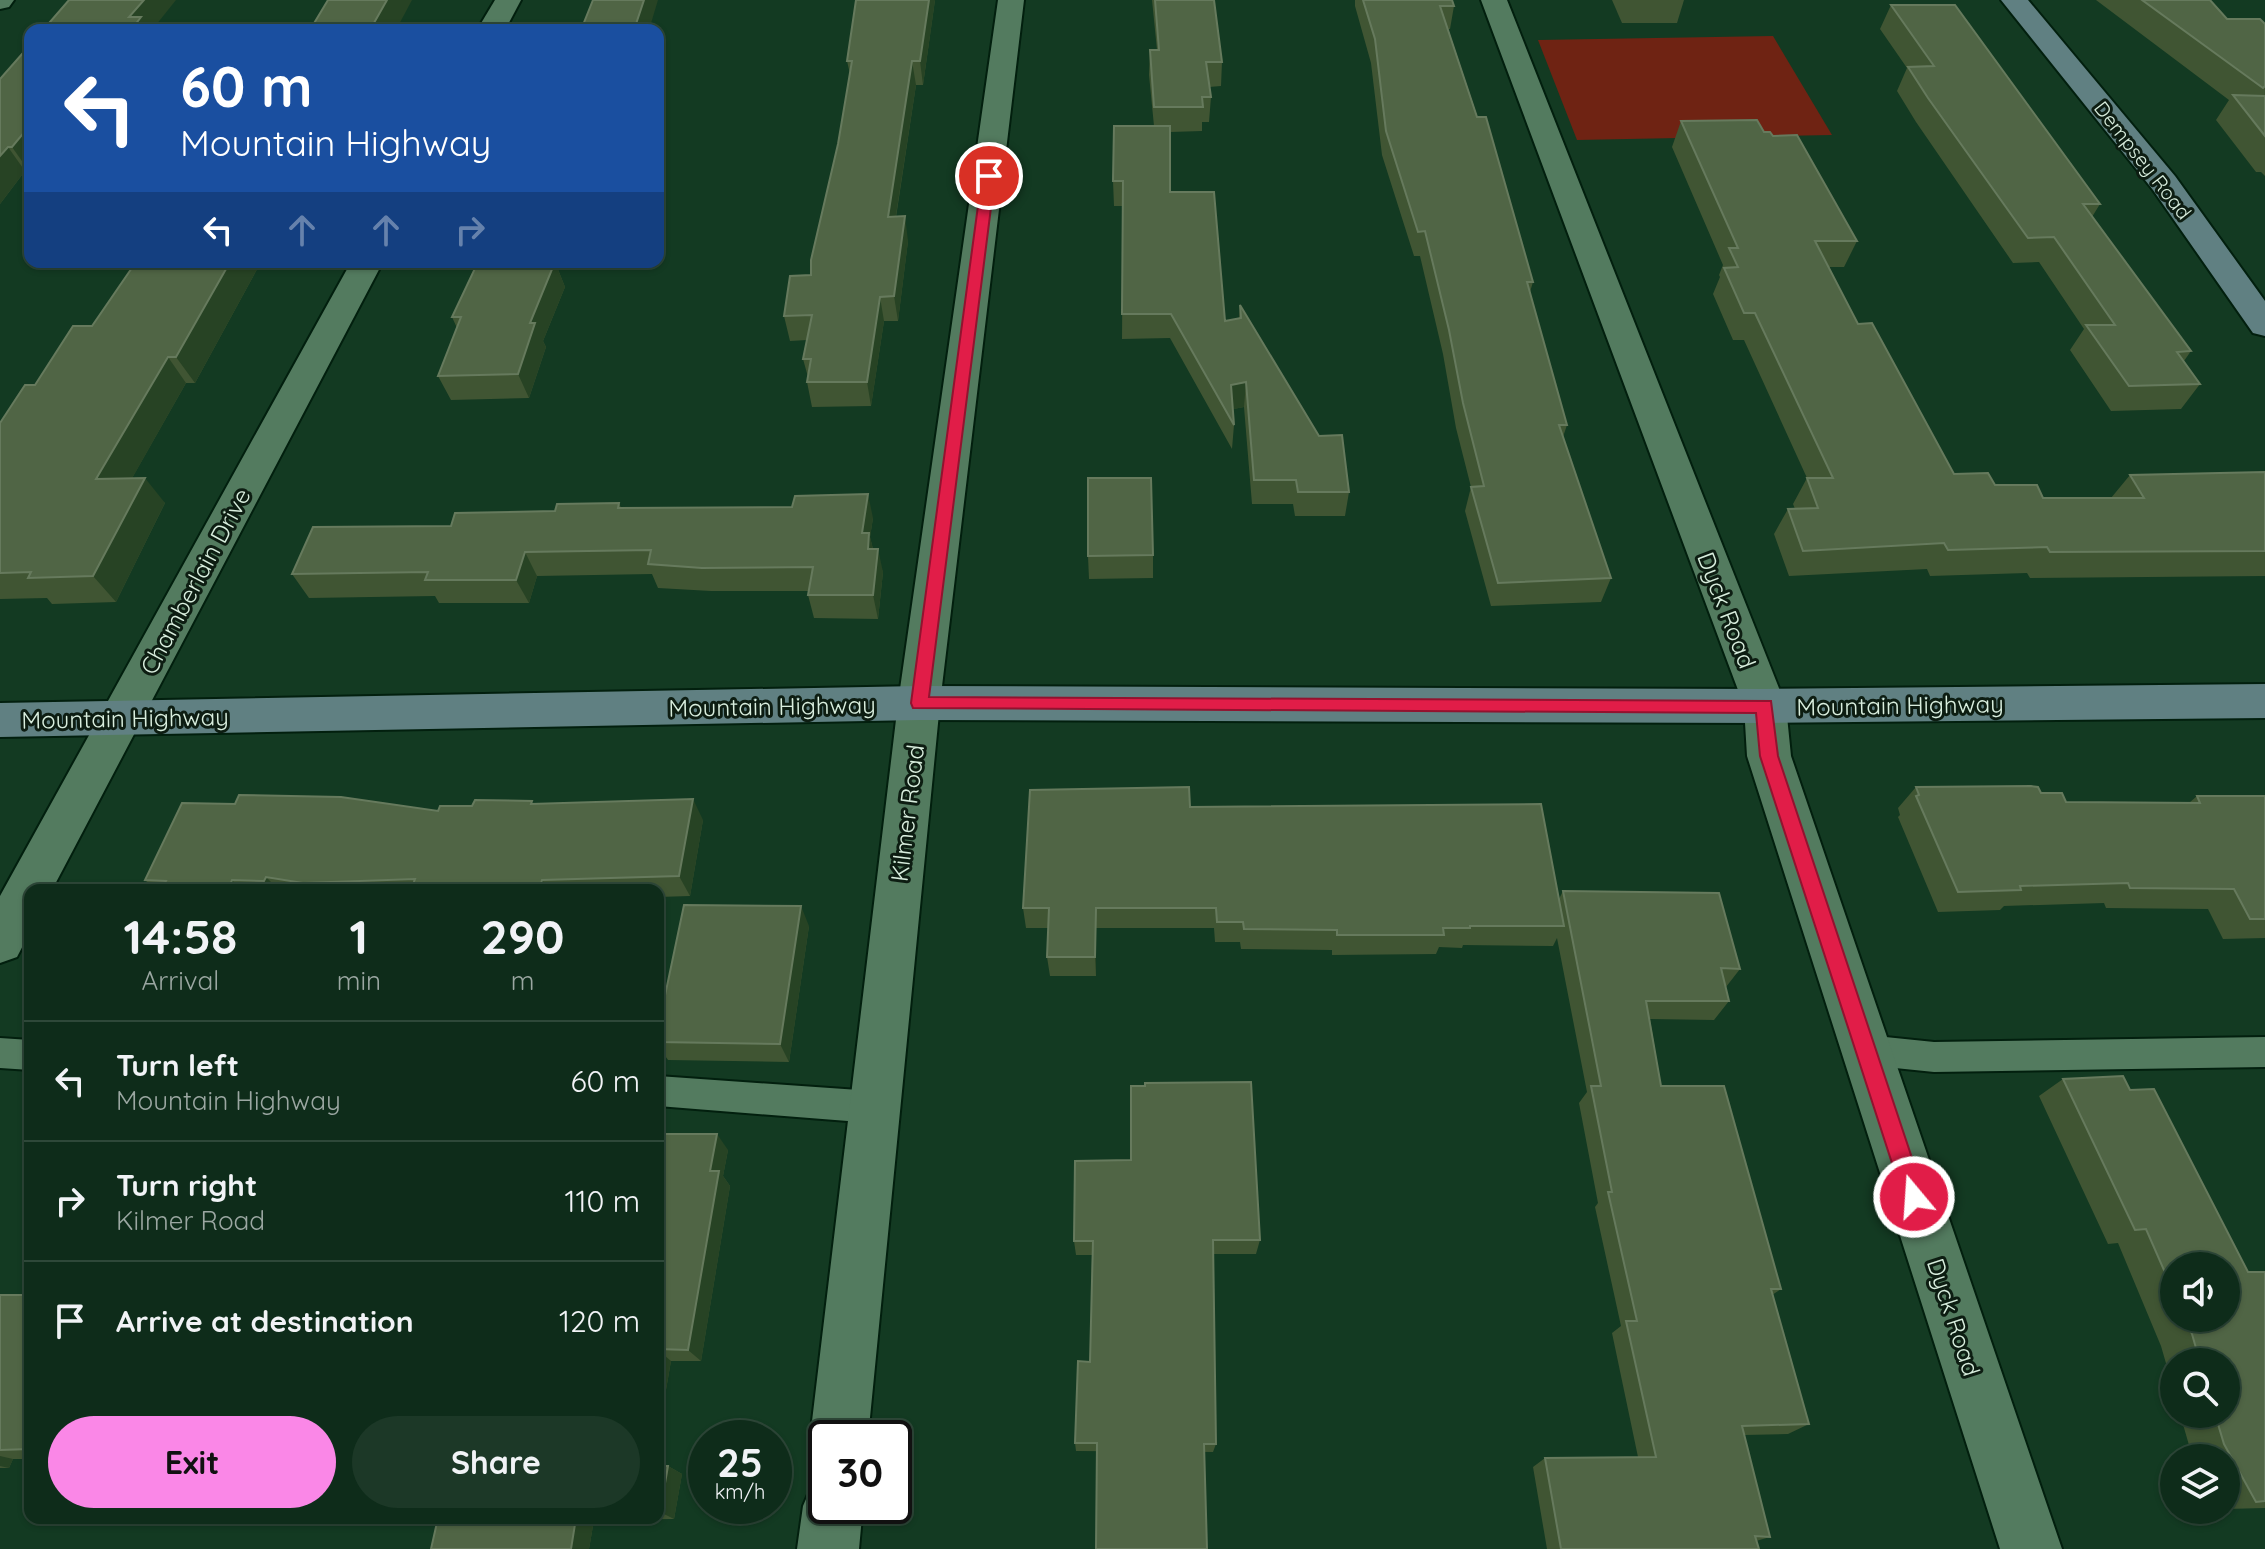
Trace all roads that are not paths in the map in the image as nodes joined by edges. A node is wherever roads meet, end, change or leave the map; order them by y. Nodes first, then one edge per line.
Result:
1 (508, 0) edge
2 (1011, 0) edge
3 (1494, 0) edge
4 (2014, 0) edge
5 (494, 24) edge
6 (364, 268) edge
7 (2265, 325) edge
8 (2265, 701) edge
9 (919, 703) junction
10 (1765, 706) junction
11 (121, 719) junction
12 (0, 720) edge
13 (31, 884) edge
14 (24, 898) edge
15 (0, 942) edge
16 (1866, 1050) junction
17 (2265, 1052) edge
18 (0, 1053) edge
19 (24, 1055) edge
20 (664, 1091) edge
21 (873, 1107) junction
22 (841, 1420) edge
23 (831, 1524) edge
24 (828, 1549) edge
25 (2031, 1549) edge

1 - 5 street
2 - 9 street, Kilmer Road
3 - 10 street, Dyck Road
4 - 7 street, Dempsey Road
6 - 11 street, Chamberlain Drive
8 - 10 street, Mountain Highway
9 - 10 street, Mountain Highway
9 - 11 street, Mountain Highway
9 - 21 street, Kilmer Road
10 - 16 street, Dyck Road
11 - 12 street, Mountain Highway
11 - 13 street, Chamberlain Drive
14 - 15 street, Chamberlain Drive
16 - 17 lane
16 - 25 street, Dyck Road
18 - 19 lane
20 - 21 lane
21 - 22 street, Kilmer Road
23 - 24 street

